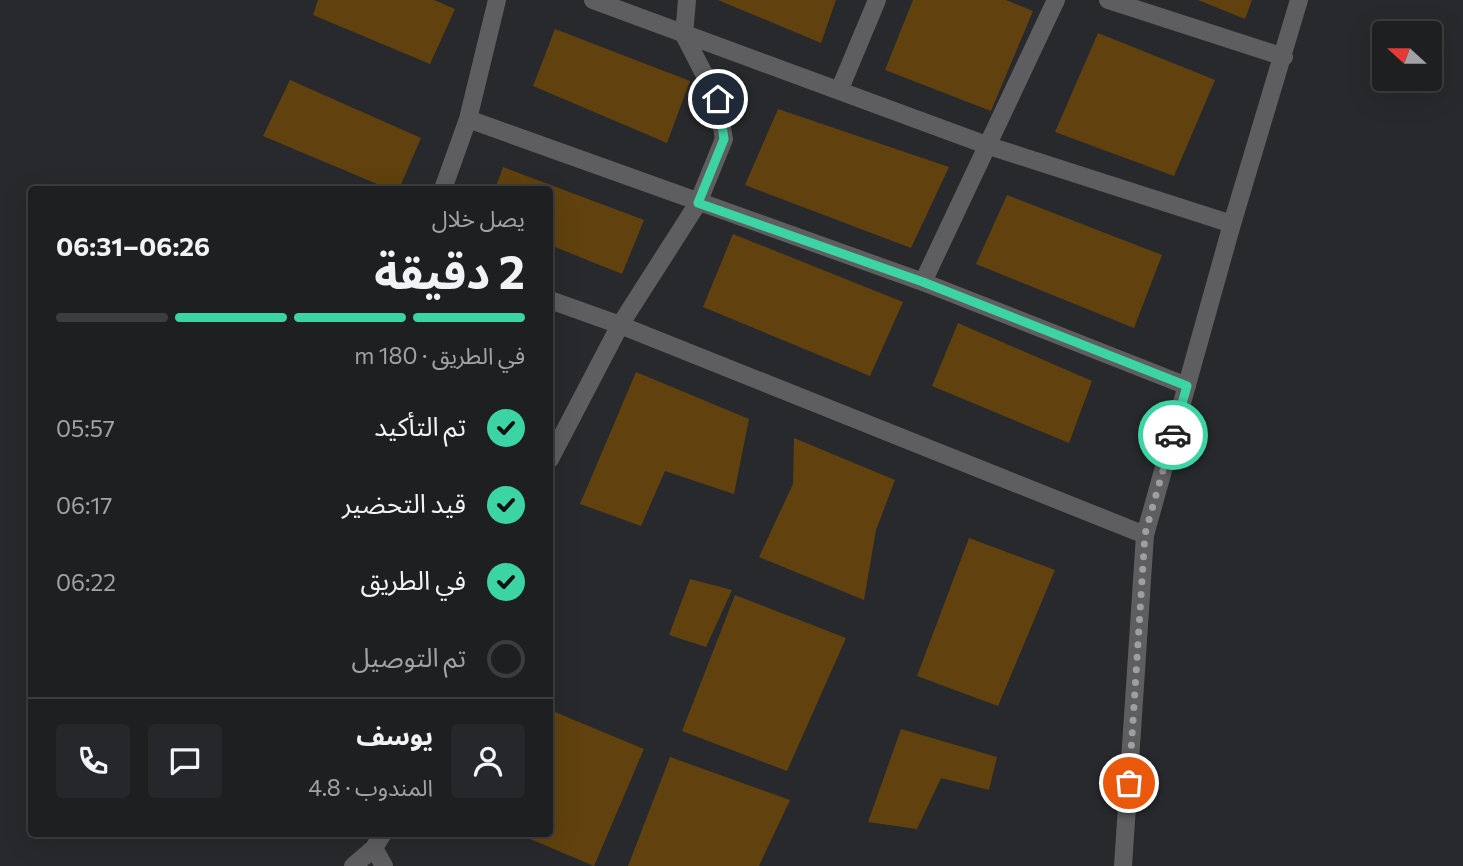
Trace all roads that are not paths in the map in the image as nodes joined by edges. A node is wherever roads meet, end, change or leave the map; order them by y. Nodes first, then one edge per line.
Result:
1 (498, 0) edge
2 (593, 0) edge
3 (687, 0) edge
4 (877, 0) edge
5 (1056, 0) edge
6 (1108, 0) edge
7 (1299, 0) edge
8 (684, 35) junction
9 (1284, 57) junction
10 (839, 91) junction
11 (468, 119) junction
12 (989, 146) junction
13 (444, 186) edge
14 (698, 203) junction
15 (1232, 224) junction
16 (923, 282) junction
17 (553, 301) edge
18 (620, 325) junction
19 (1187, 386) junction
20 (553, 453) edge
21 (1145, 534) junction
22 (378, 840) edge
23 (353, 866) edge
24 (384, 866) edge
25 (1124, 866) edge

1 - 11 street
2 - 8 street
3 - 8 street
4 - 10 street
5 - 12 street
6 - 9 street
7 - 9 street
8 - 10 street
8 - 14 street
9 - 15 street
10 - 12 street
11 - 13 street
11 - 14 street
12 - 15 street
12 - 16 street
14 - 16 street
14 - 18 street
15 - 19 street
16 - 19 street
17 - 18 street
18 - 20 street
18 - 21 street
19 - 21 street
21 - 25 street
22 - 23 street
22 - 24 street

